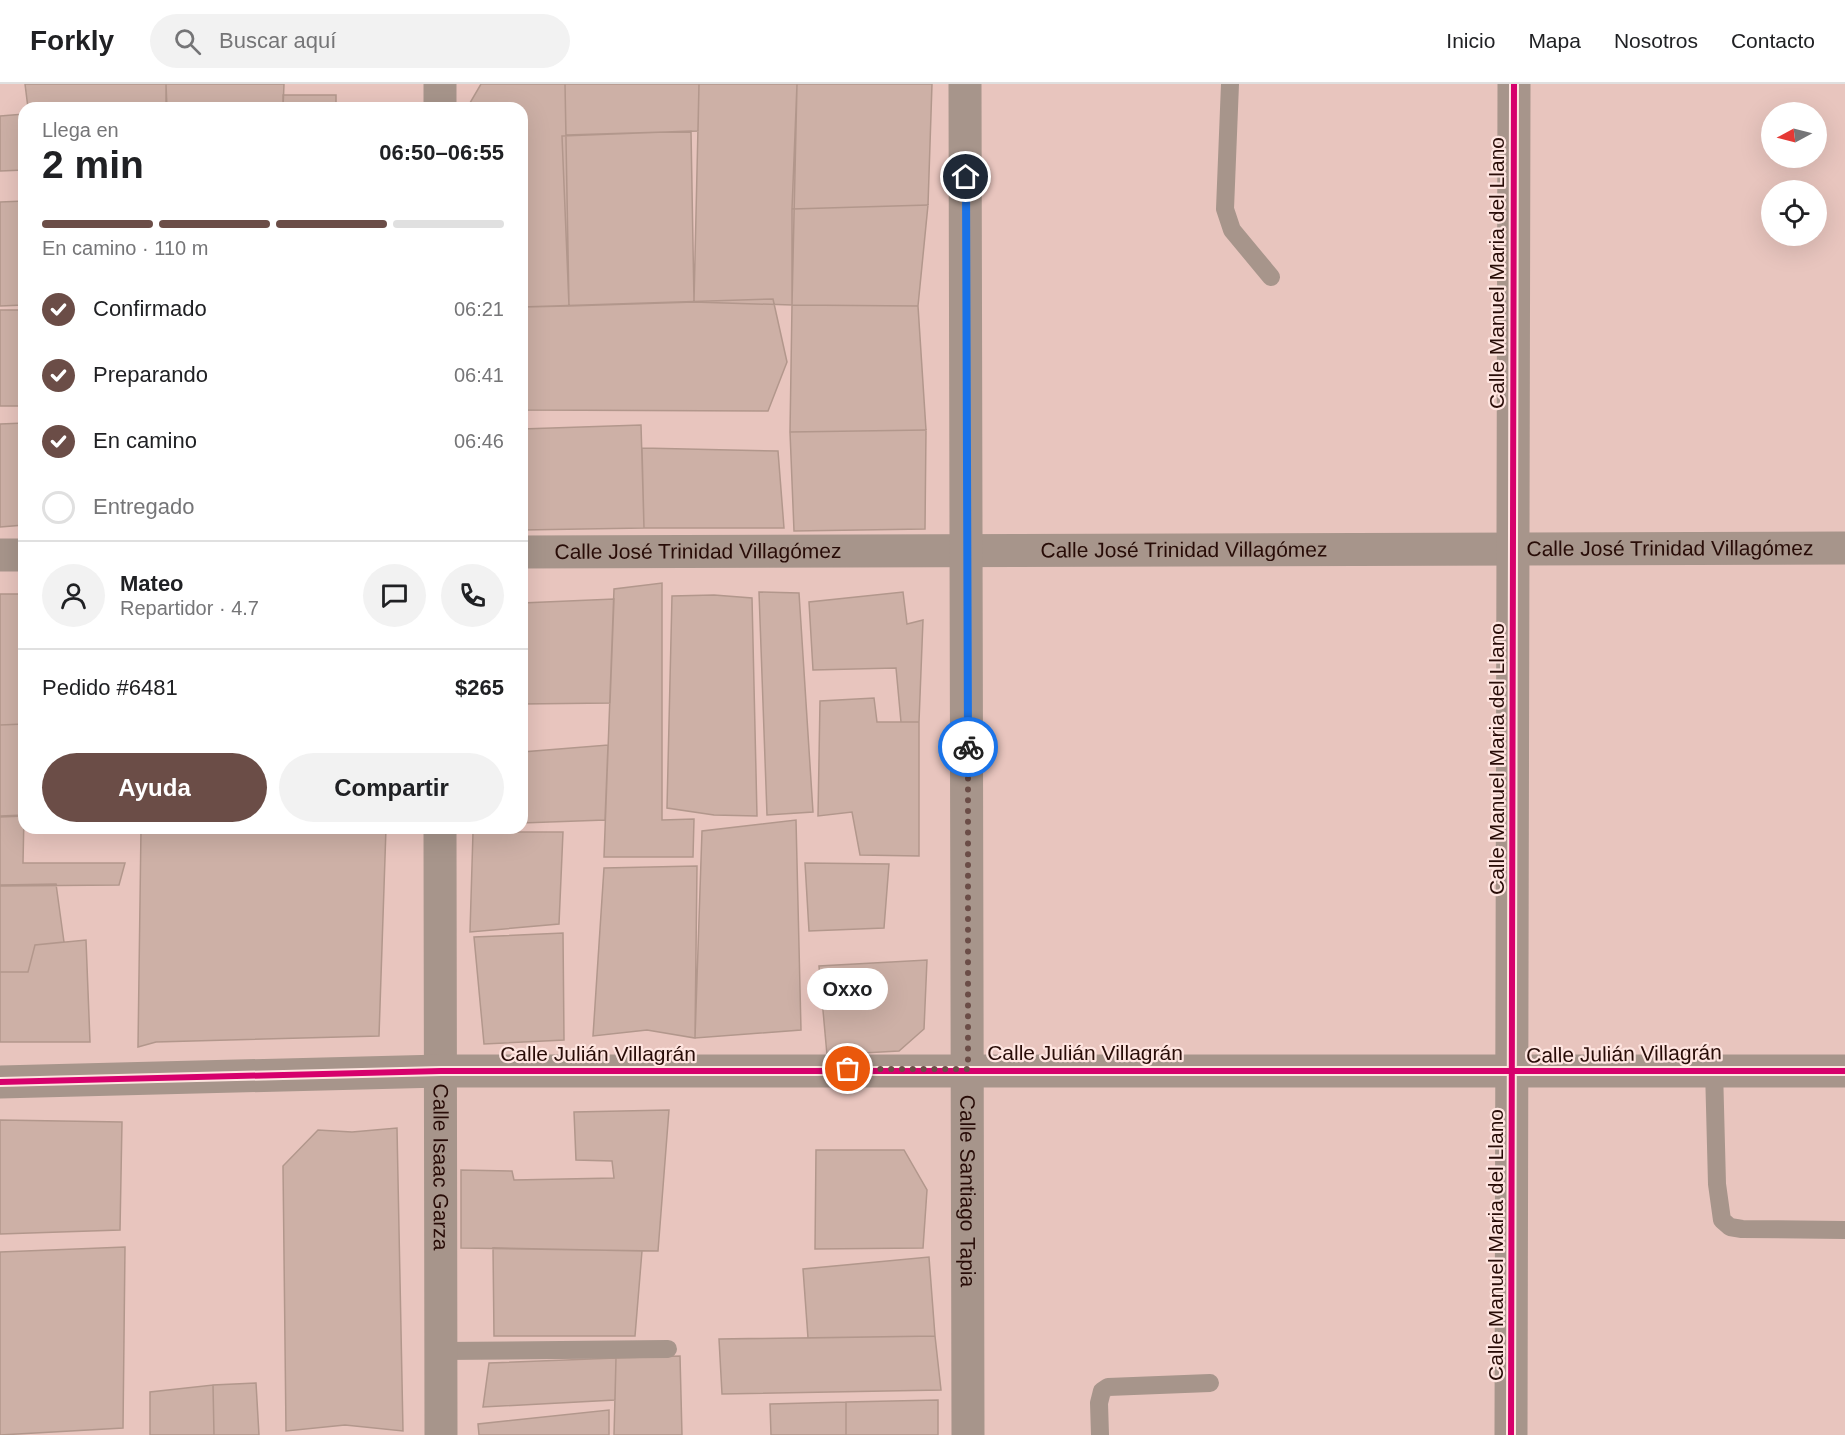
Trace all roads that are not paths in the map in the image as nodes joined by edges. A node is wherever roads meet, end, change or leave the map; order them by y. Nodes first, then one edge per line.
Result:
1 (440, 84) edge
2 (965, 84) edge
3 (1230, 84) edge
4 (1514, 84) edge
5 (440, 102) edge
6 (1271, 277) dead end
7 (1845, 548) edge
8 (1513, 549) junction
9 (968, 550) junction
10 (528, 552) edge
11 (0, 555) edge
12 (18, 555) edge
13 (441, 834) edge
14 (968, 1069) junction
15 (1714, 1069) junction
16 (441, 1071) junction
17 (1845, 1071) edge
18 (1513, 1072) junction
19 (0, 1082) edge
20 (1845, 1230) edge
21 (668, 1349) dead end
22 (441, 1351) junction
23 (1210, 1383) dead end
24 (441, 1435) edge
25 (968, 1435) edge
26 (1100, 1435) edge
27 (1511, 1435) edge

1 - 5 street
2 - 9 street, Calle Santiago Tapia
3 - 6 lane
4 - 8 street, Calle Manuel Maria del Llano
7 - 8 street, Calle José Trinidad Villagómez
8 - 9 street, Calle José Trinidad Villagómez
8 - 18 street, Calle Manuel Maria del Llano
9 - 10 street, Calle José Trinidad Villagómez
9 - 14 street, Calle Santiago Tapia
11 - 12 street
13 - 16 street, Calle Isaac Garza
14 - 16 street, Calle Julián Villagrán
14 - 18 street, Calle Julián Villagrán
14 - 25 street, Calle Santiago Tapia
15 - 17 street, Calle Julián Villagrán
15 - 18 street, Calle Julián Villagrán
15 - 20 lane
16 - 19 street, Calle Julián Villagrán
16 - 22 street, Calle Isaac Garza
18 - 27 street, Calle Manuel Maria del Llano
21 - 22 lane
22 - 24 street, Calle Isaac Garza
23 - 26 lane

